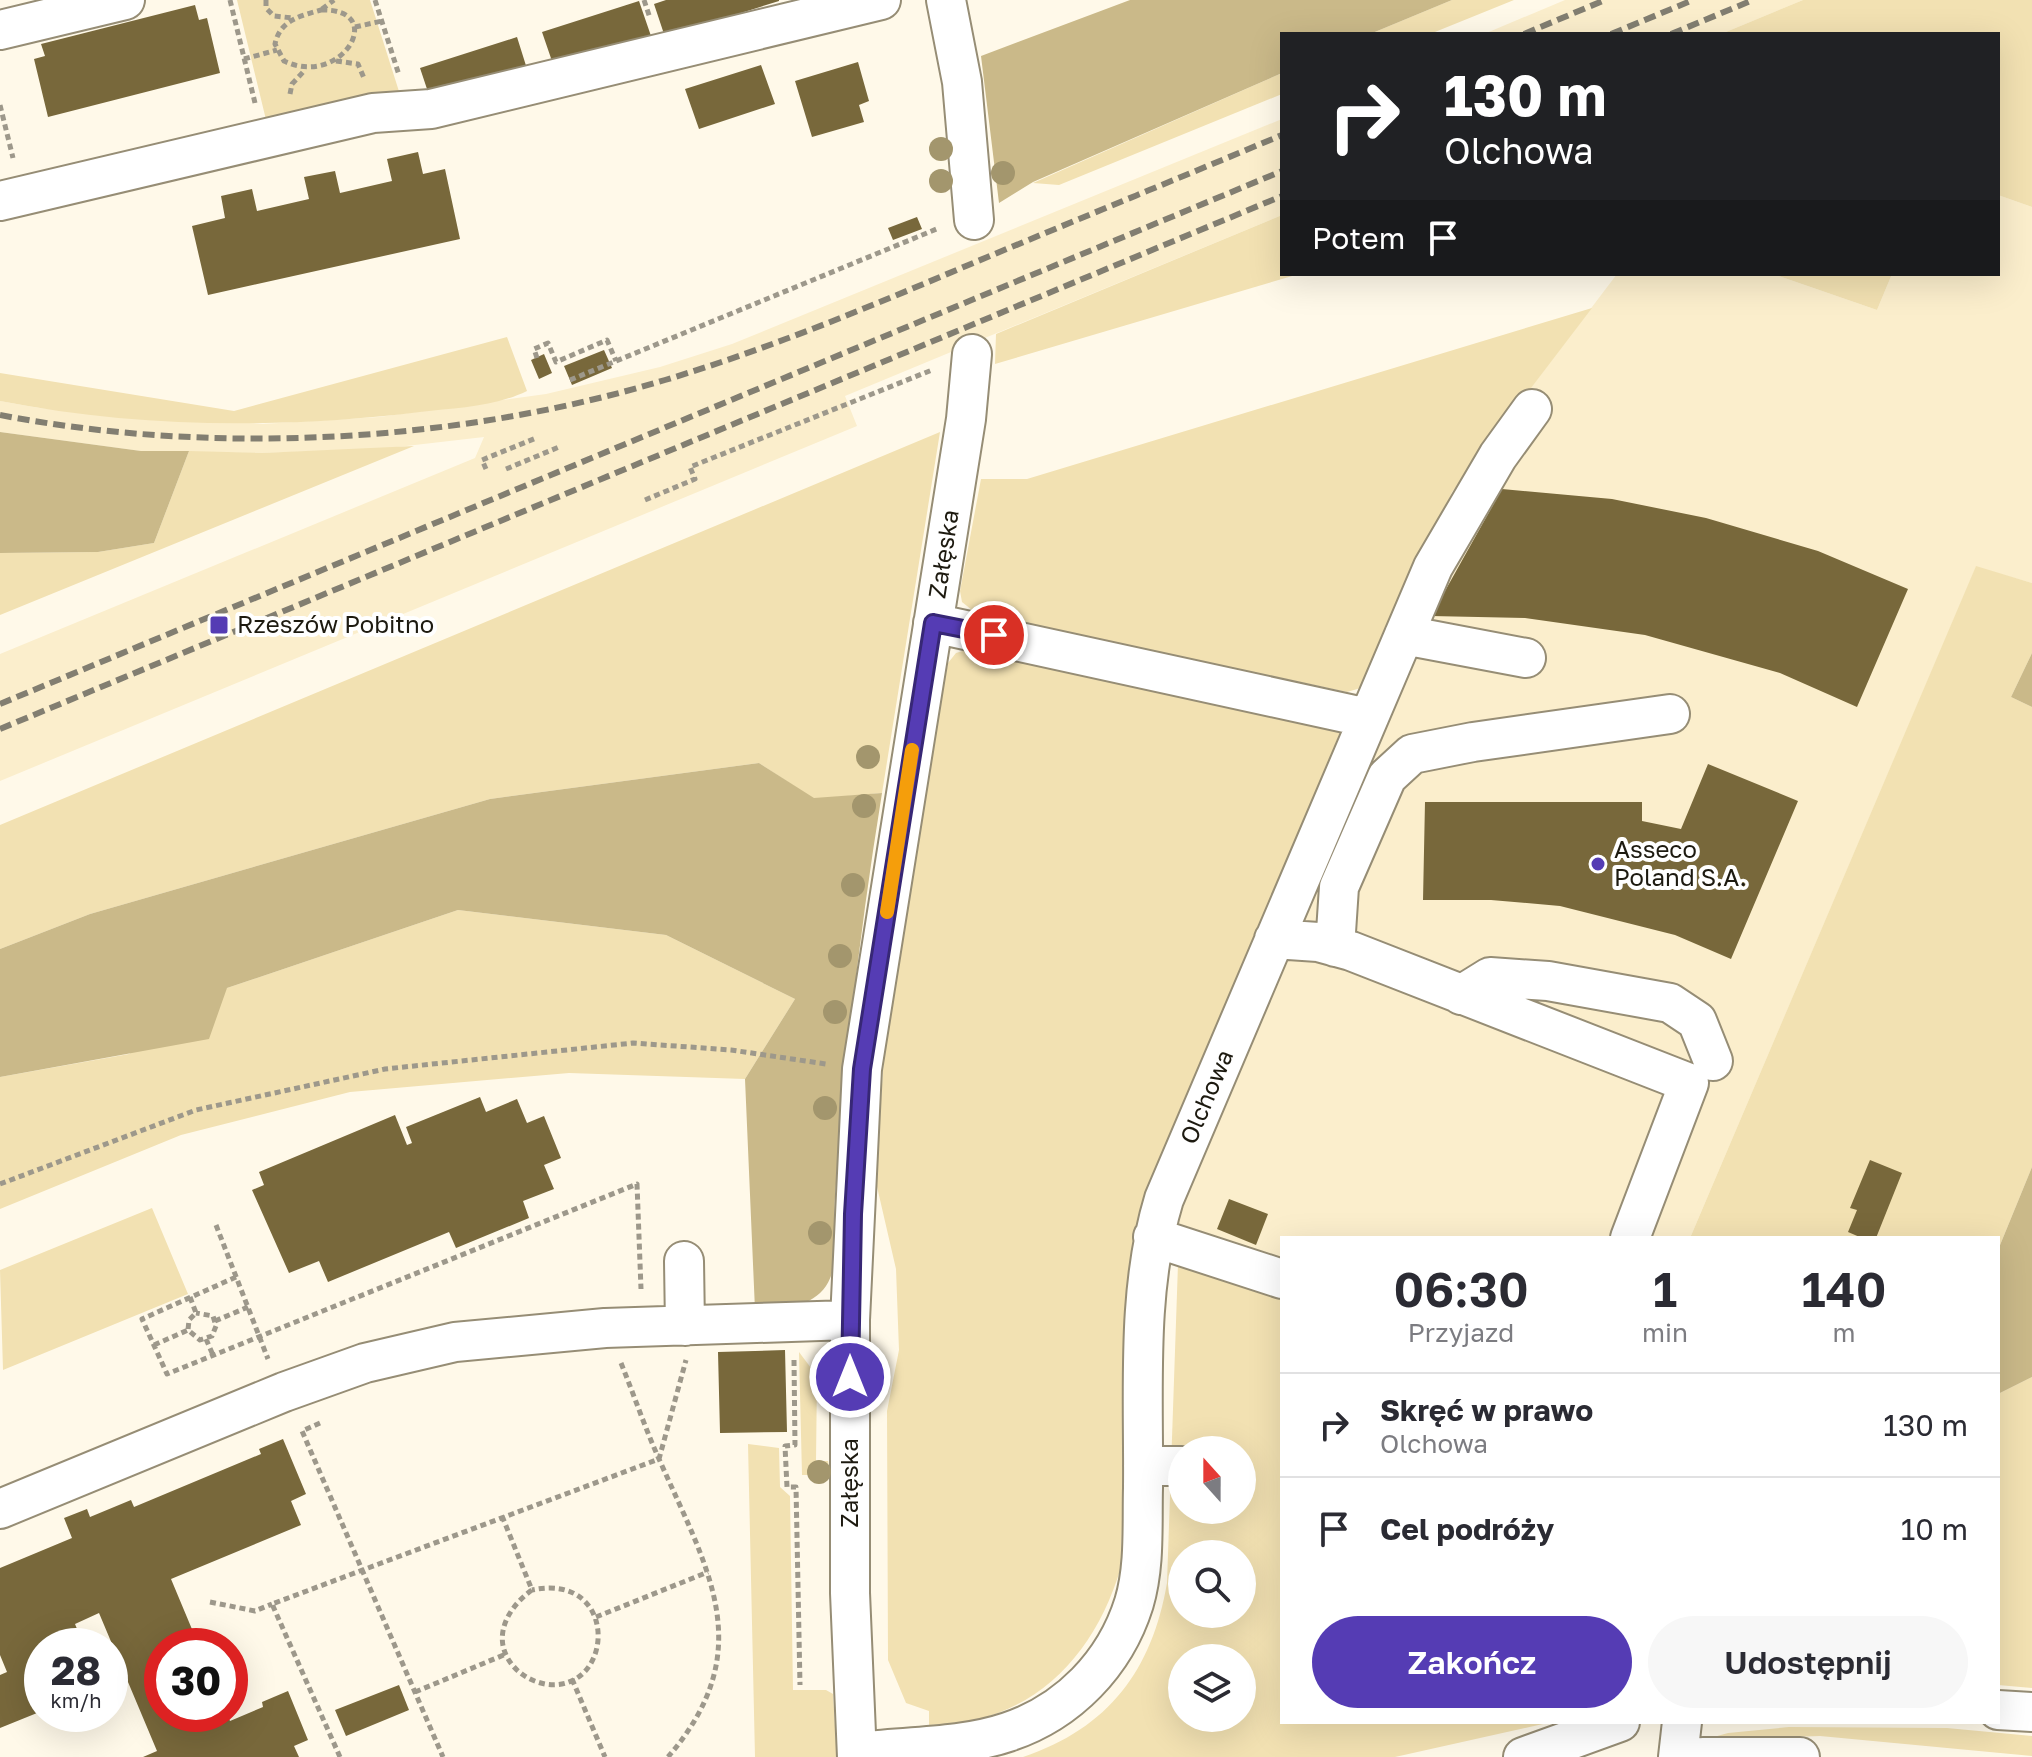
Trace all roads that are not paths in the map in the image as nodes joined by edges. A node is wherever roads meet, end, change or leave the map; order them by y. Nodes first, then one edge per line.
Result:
1 (125, 0) edge
2 (881, 0) edge
3 (946, 0) edge
4 (0, 30) edge
5 (0, 201) edge
6 (963, 221) road end
7 (972, 358) road end
8 (1532, 409) dead end
9 (933, 623) junction
10 (1404, 635) junction
11 (1526, 658) dead end
12 (1670, 714) dead end
13 (1368, 718) junction
14 (1274, 939) junction
15 (1335, 947) junction
16 (1461, 995) junction
17 (1713, 1061) dead end
18 (1631, 1236) edge
19 (1153, 1237) junction
20 (684, 1261) dead end
21 (1280, 1278) edge
22 (850, 1320) junction
23 (687, 1336) junction
24 (1143, 1466) junction
25 (1168, 1466) edge
26 (0, 1509) edge
27 (2000, 1710) edge
28 (2032, 1712) edge
29 (1614, 1724) edge
30 (1682, 1724) edge
31 (857, 1755) edge
32 (1523, 1757) edge
33 (1678, 1757) edge
34 (1703, 1757) edge
35 (1800, 1757) edge

1 - 4 street
2 - 5 street
3 - 6 street
7 - 9 street, Załęska
8 - 10 street, Olchowa
9 - 13 street
9 - 22 street, Załęska
10 - 11 street
10 - 13 street, Olchowa
12 - 15 street
13 - 14 street, Olchowa
14 - 15 street
14 - 19 street, Olchowa
15 - 16 street
16 - 17 street
16 - 18 street
19 - 21 street
19 - 24 street, Olchowa
20 - 23 street
22 - 23 street
22 - 31 street, Załęska
23 - 26 street
24 - 25 street
24 - 31 street, Olchowa
27 - 28 street
29 - 32 street
30 - 33 street
34 - 35 street

